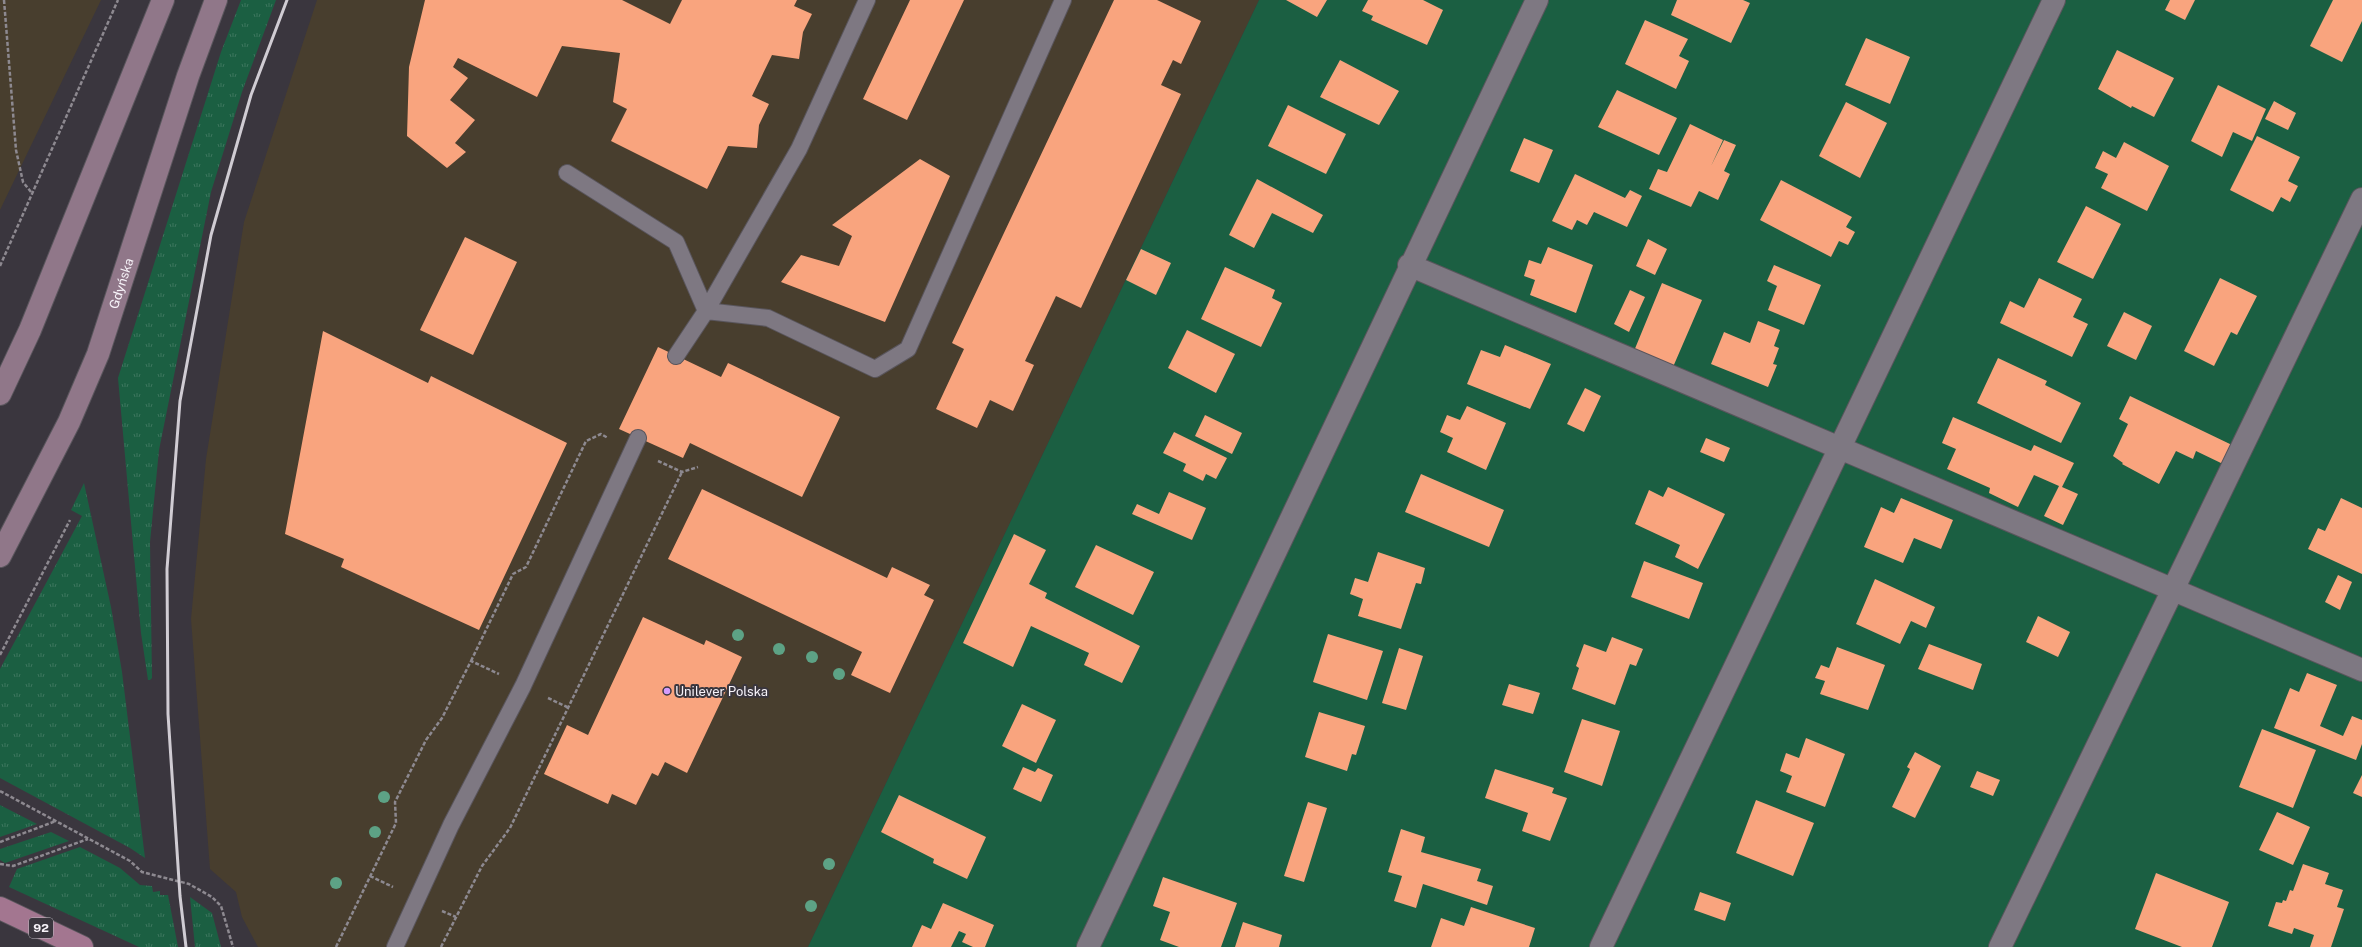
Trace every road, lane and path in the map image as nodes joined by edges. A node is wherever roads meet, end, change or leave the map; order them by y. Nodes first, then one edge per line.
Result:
1 (4, 0) edge
2 (118, 0) edge
3 (163, 0) edge
4 (216, 0) edge
5 (867, 0) edge
6 (1063, 0) edge
7 (1537, 0) edge
8 (2054, 0) edge
9 (567, 173) dead end
10 (31, 192) junction
11 (2362, 199) edge
12 (1409, 265) junction
13 (0, 266) edge
14 (706, 311) junction
15 (676, 356) dead end
16 (0, 394) edge
17 (636, 443) junction
18 (1839, 449) junction
19 (698, 467) dead end
20 (682, 472) junction
21 (70, 520) dead end
22 (0, 556) edge
23 (2173, 589) junction
24 (0, 655) edge
25 (471, 661) junction
26 (2362, 670) edge
27 (523, 686) junction
28 (567, 707) junction
29 (0, 791) edge
30 (56, 821) junction
31 (89, 839) junction
32 (0, 842) edge
33 (0, 864) edge
34 (0, 908) edge
35 (82, 947) edge
36 (232, 947) edge
37 (336, 947) edge
38 (395, 947) edge
39 (440, 947) edge
40 (1088, 947) edge
41 (1601, 947) edge
42 (2000, 947) edge

1 - 10 path
2 - 10 path
3 - 16 main road
4 - 22 main road, Gdyńska
5 - 14 lane
6 - 14 lane
7 - 12 street
8 - 18 street
9 - 14 lane
10 - 13 path
11 - 23 street
12 - 18 street
12 - 40 street
14 - 15 lane
17 - 20 path
17 - 25 path
17 - 27 lane
18 - 23 street
18 - 41 street
19 - 20 path
20 - 28 path
21 - 24 path
23 - 26 street
23 - 42 street
25 - 27 path
25 - 37 path
27 - 28 path
27 - 38 lane
28 - 39 path
29 - 30 path
30 - 31 path
30 - 32 path
31 - 33 path
31 - 36 path
34 - 35 main road, 92

